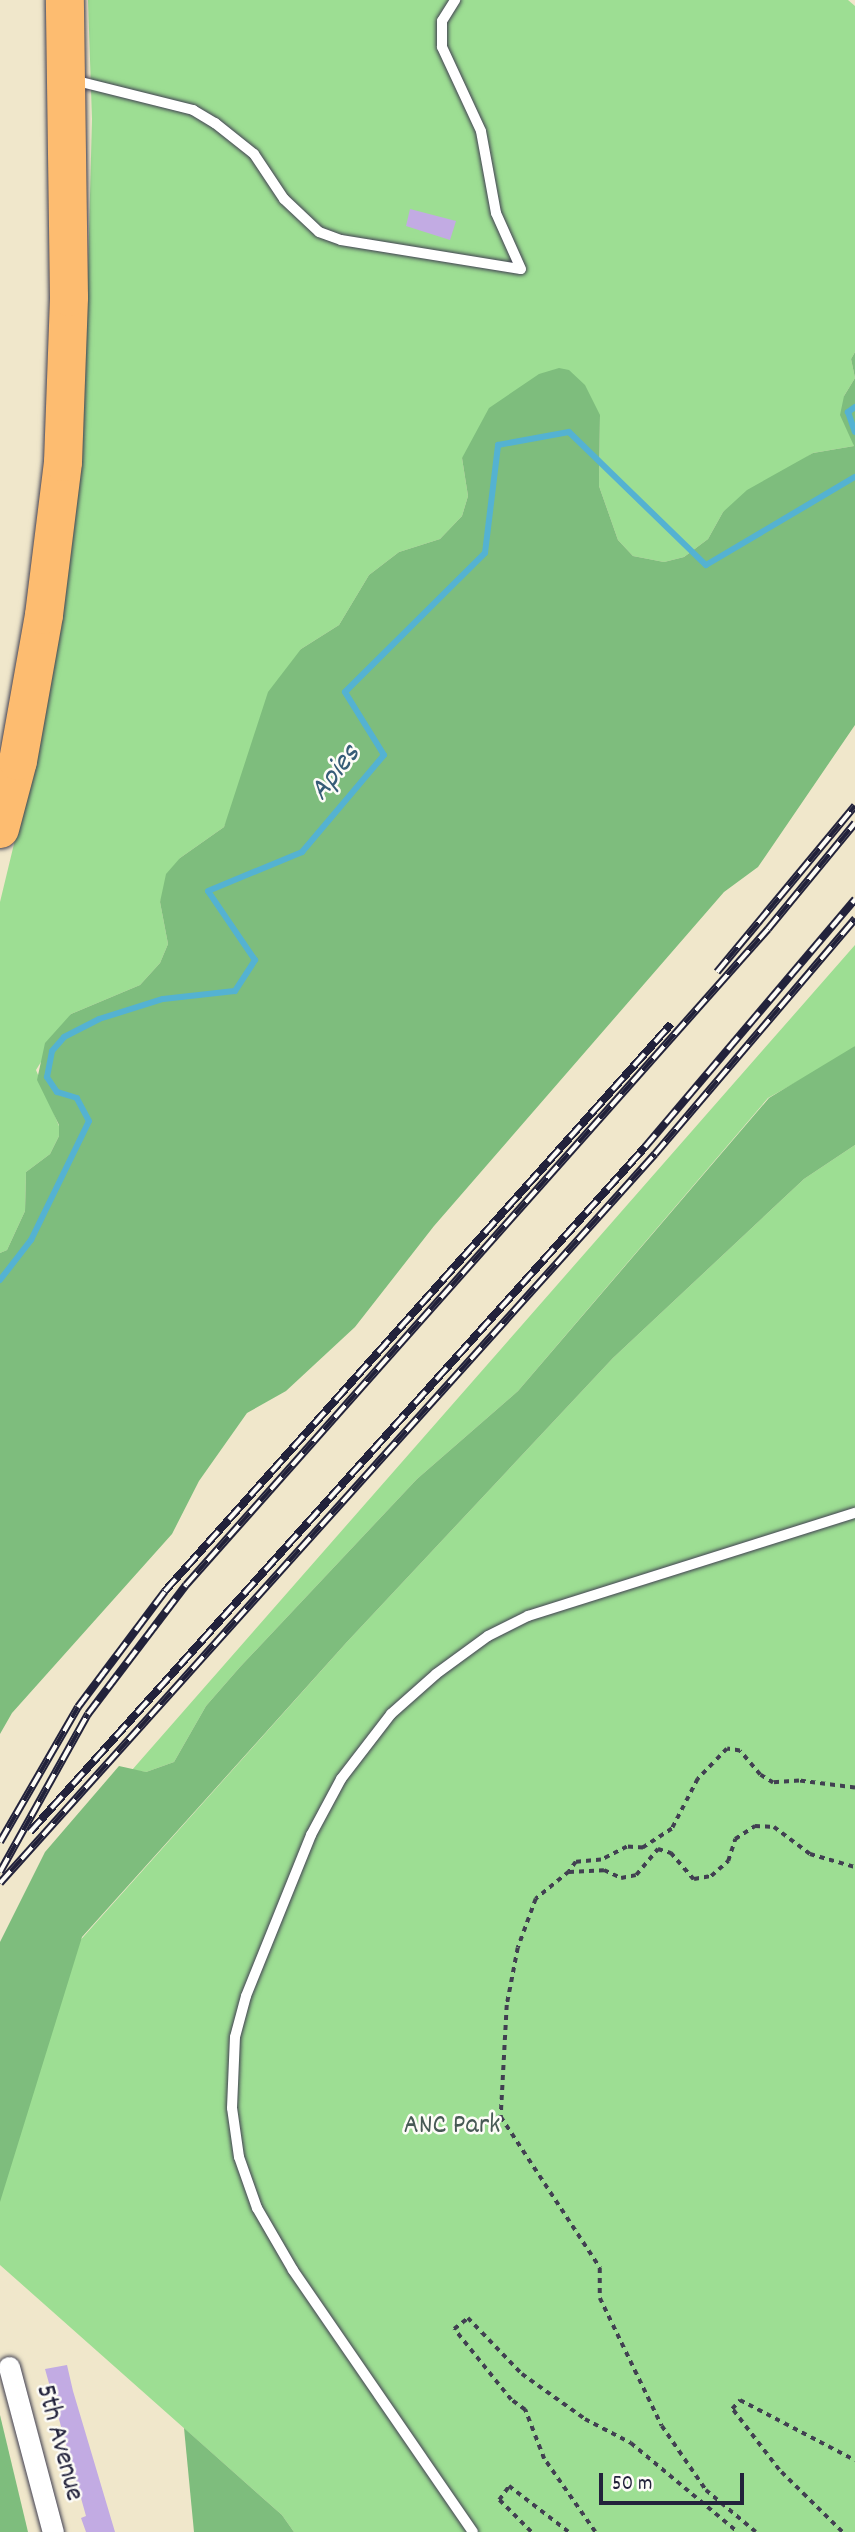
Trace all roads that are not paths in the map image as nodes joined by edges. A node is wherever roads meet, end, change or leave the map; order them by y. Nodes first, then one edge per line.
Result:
1 (65, 0) edge
2 (455, 0) edge
3 (66, 79) junction
4 (0, 829) edge
5 (855, 1513) edge
6 (9, 2367) dead end
7 (53, 2532) edge
8 (473, 2532) edge

1 - 3 highway
2 - 3 lane
3 - 4 highway
5 - 8 lane
6 - 7 street, 5th Avenue

